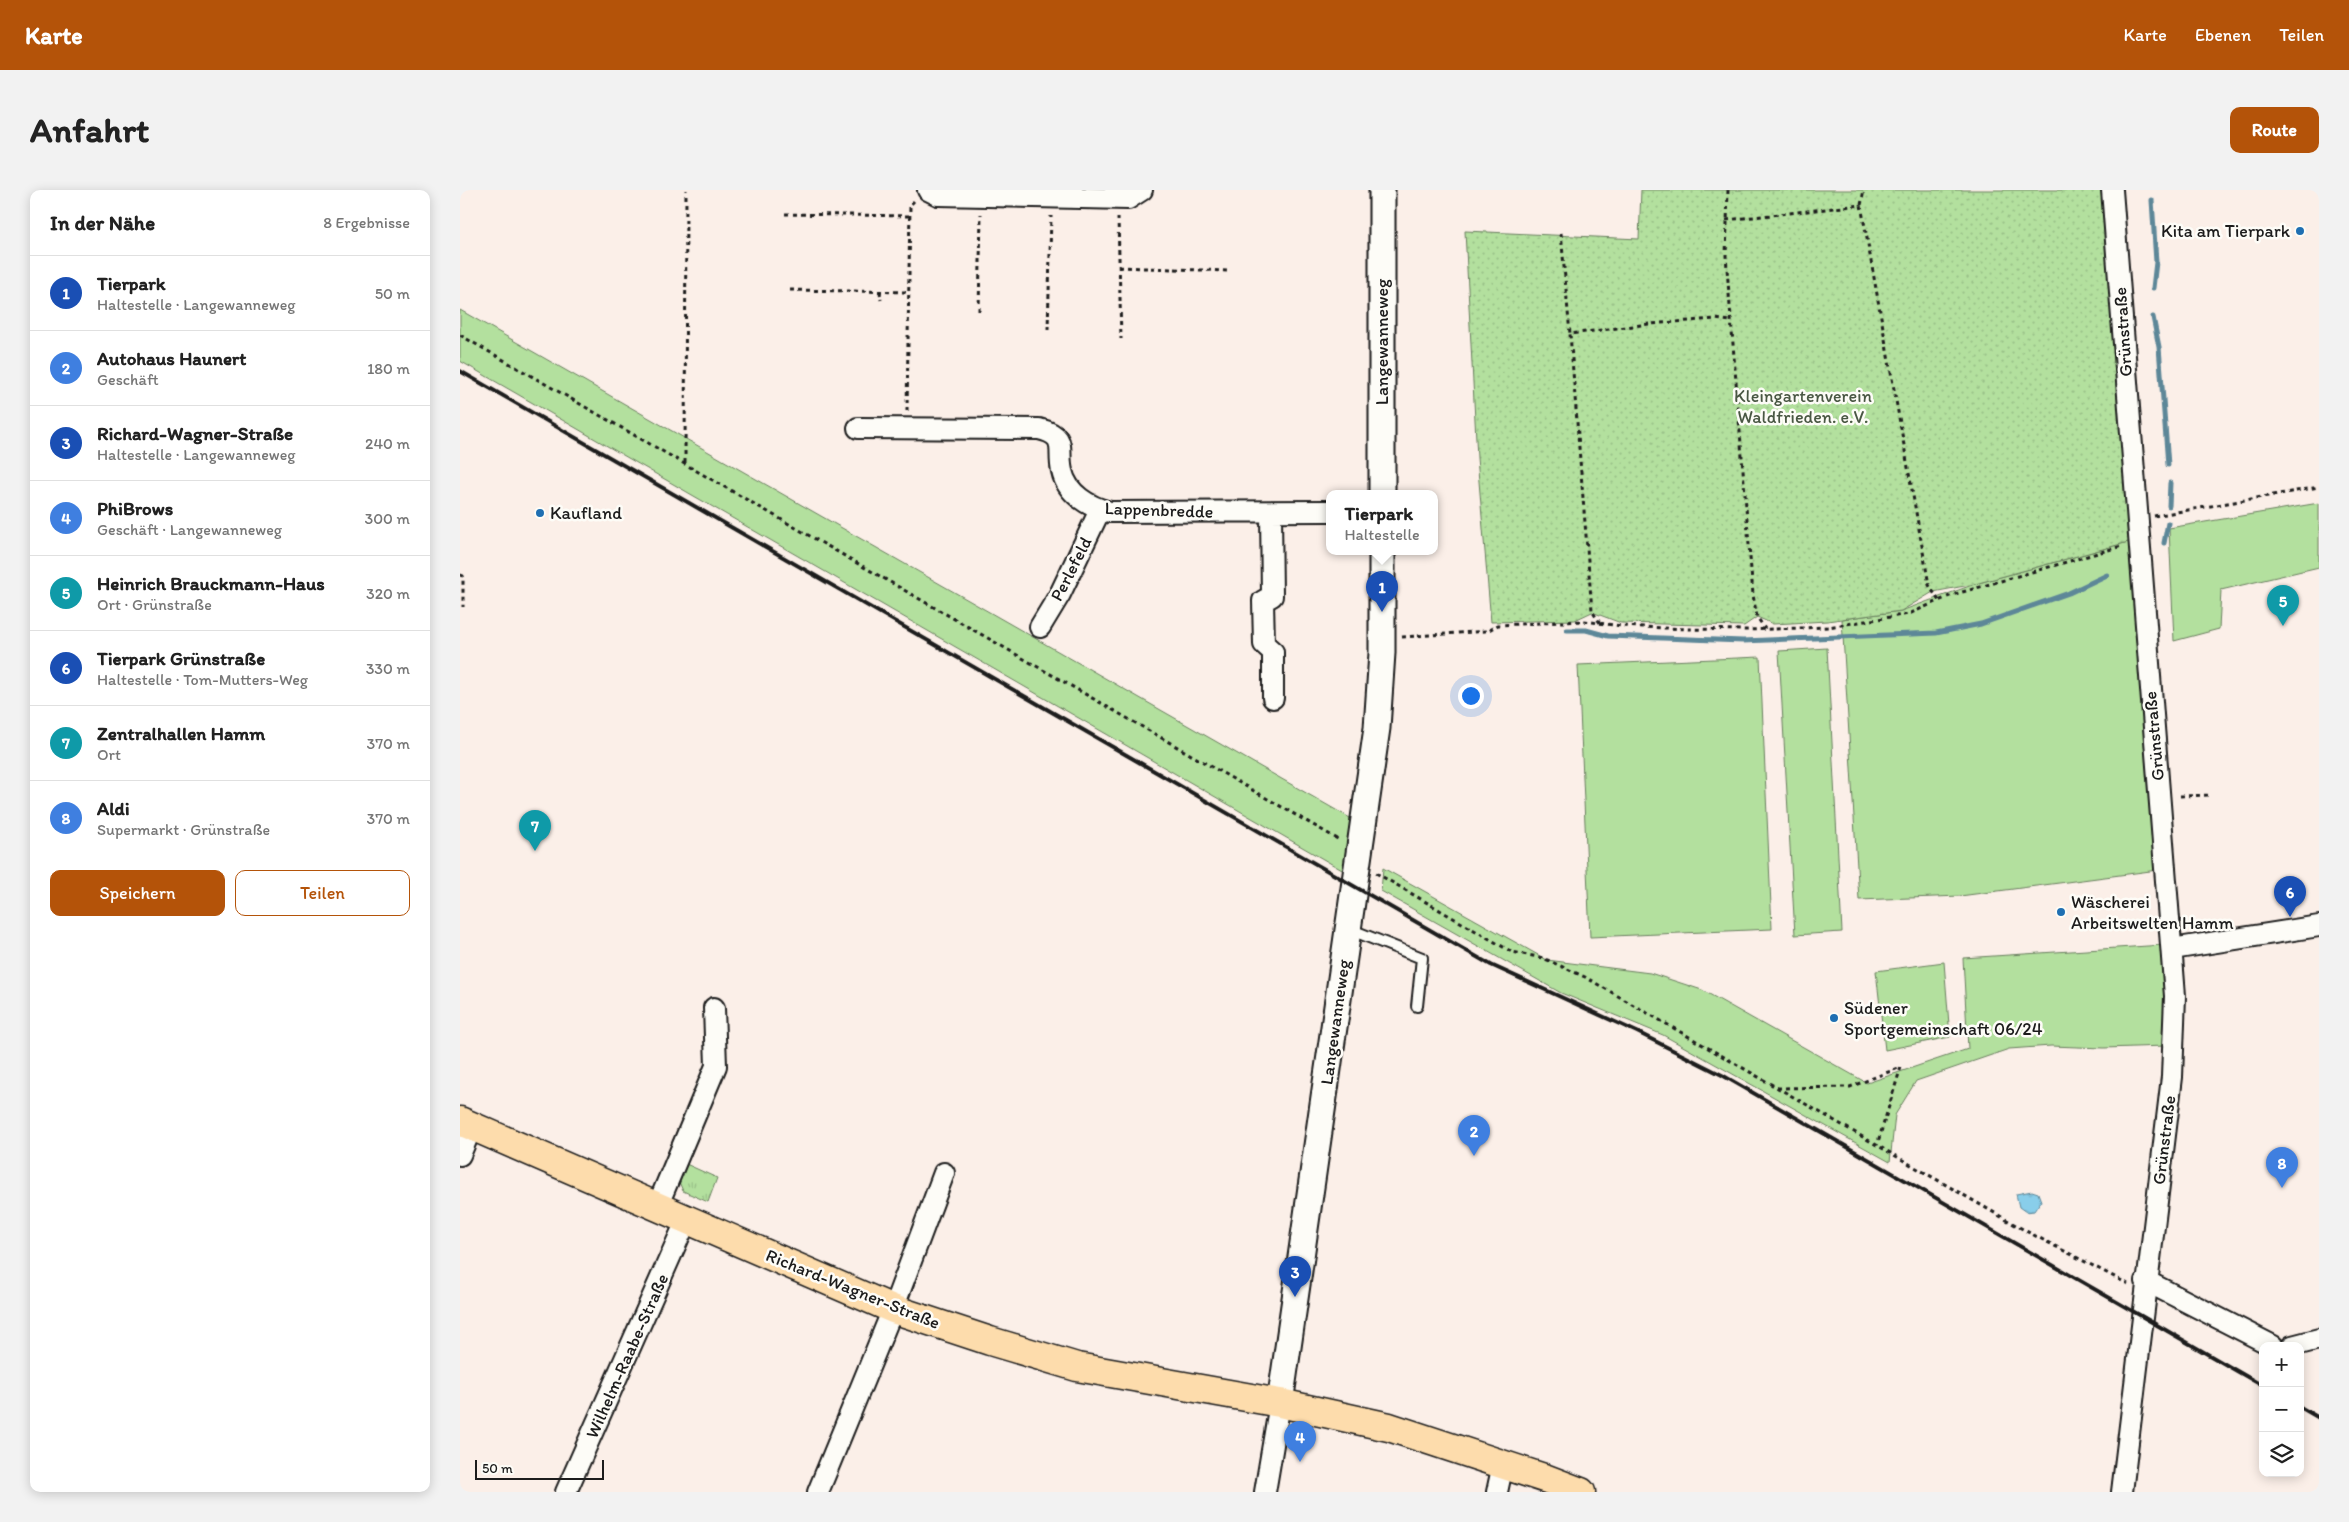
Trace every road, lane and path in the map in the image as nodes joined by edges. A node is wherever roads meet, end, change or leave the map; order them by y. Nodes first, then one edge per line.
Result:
1 (686, 190) edge
2 (1142, 190) edge
3 (1382, 190) edge
4 (1728, 190) edge
5 (1864, 190) edge
6 (2112, 190) edge
7 (924, 193) edge
8 (981, 196) junction
9 (1051, 197) junction
10 (1118, 198) junction
11 (1862, 205) junction
12 (785, 214) dead end
13 (910, 216) junction
14 (1726, 220) junction
15 (1561, 233) dead end
16 (1119, 267) junction
17 (1228, 271) dead end
18 (790, 290) dead end
19 (880, 291) junction
20 (909, 292) junction
21 (881, 300) dead end
22 (979, 312) dead end
23 (1730, 320) junction
24 (1048, 330) dead end
25 (1570, 334) junction
26 (460, 335) edge
27 (1121, 339) dead end
28 (858, 428) dead end
29 (907, 429) junction
30 (685, 463) junction
31 (2319, 487) edge
32 (1382, 490) edge
33 (1100, 510) junction
34 (1271, 512) junction
35 (1326, 512) edge
36 (2138, 518) junction
37 (2140, 545) junction
38 (1382, 555) edge
39 (460, 576) edge
40 (1939, 601) junction
41 (463, 607) dead end
42 (1600, 623) junction
43 (1040, 627) dead end
44 (1765, 629) junction
45 (1382, 638) junction
46 (1273, 698) dead end
47 (2212, 795) dead end
48 (2180, 796) dead end
49 (1359, 857) junction
50 (2319, 926) edge
51 (1348, 929) junction
52 (2172, 949) junction
53 (1417, 1006) dead end
54 (714, 1008) dead end
55 (1776, 1088) junction
56 (466, 1123) edge
57 (1877, 1145) junction
58 (460, 1155) edge
59 (944, 1173) dead end
60 (657, 1207) junction
61 (687, 1219) junction
62 (2145, 1287) junction
63 (893, 1309) junction
64 (2319, 1339) edge
65 (2264, 1342) edge
66 (2304, 1343) edge
67 (1280, 1403) junction
68 (1503, 1464) junction
69 (566, 1492) edge
70 (818, 1492) edge
71 (1265, 1492) edge
72 (1497, 1492) edge
73 (1581, 1492) edge
74 (2122, 1492) edge

1 - 30 path
2 - 10 street
3 - 32 street, Langewanneweg
4 - 14 path
5 - 11 path
6 - 36 street, Grünstraße
7 - 8 street
7 - 13 path
8 - 9 street
8 - 22 path
9 - 10 street
9 - 24 path
10 - 16 path
11 - 14 path
11 - 40 path
12 - 13 path
13 - 20 path
14 - 23 path
15 - 25 path
16 - 17 path
16 - 27 path
18 - 19 path
19 - 20 path
19 - 21 path
20 - 29 path
23 - 25 path
23 - 44 path
25 - 42 path
26 - 30 path
28 - 29 street, Lappenbredde
29 - 33 street, Lappenbredde
30 - 49 path
31 - 36 path
33 - 34 street, Lappenbredde
33 - 43 street, Perlefeld
34 - 35 street, Lappenbredde
34 - 46 street
36 - 37 street, Grünstraße
37 - 40 path
37 - 52 street, Grünstraße
38 - 45 street, Langewanneweg
39 - 41 path
40 - 44 path
42 - 44 path
42 - 45 path
45 - 49 street, Langewanneweg
47 - 48 path
49 - 51 street, Langewanneweg
49 - 55 path
50 - 52 street
51 - 53 lane
51 - 67 street, Langewanneweg
52 - 62 street, Grünstraße
54 - 60 street
55 - 57 path
55 - 57 path
56 - 58 street
56 - 60 main road, Richard-Wagner-Straße
57 - 62 path
59 - 63 street
60 - 61 main road, Richard-Wagner-Straße
61 - 63 main road, Richard-Wagner-Straße
61 - 69 street, Wilhelm-Raabe-Straße
62 - 65 street
62 - 74 street, Grünstraße
63 - 67 main road, Richard-Wagner-Straße
63 - 70 street
64 - 66 street
67 - 68 main road, Richard-Wagner-Straße
67 - 71 street, Langewanneweg
68 - 72 street
68 - 73 main road, Richard-Wagner-Straße

